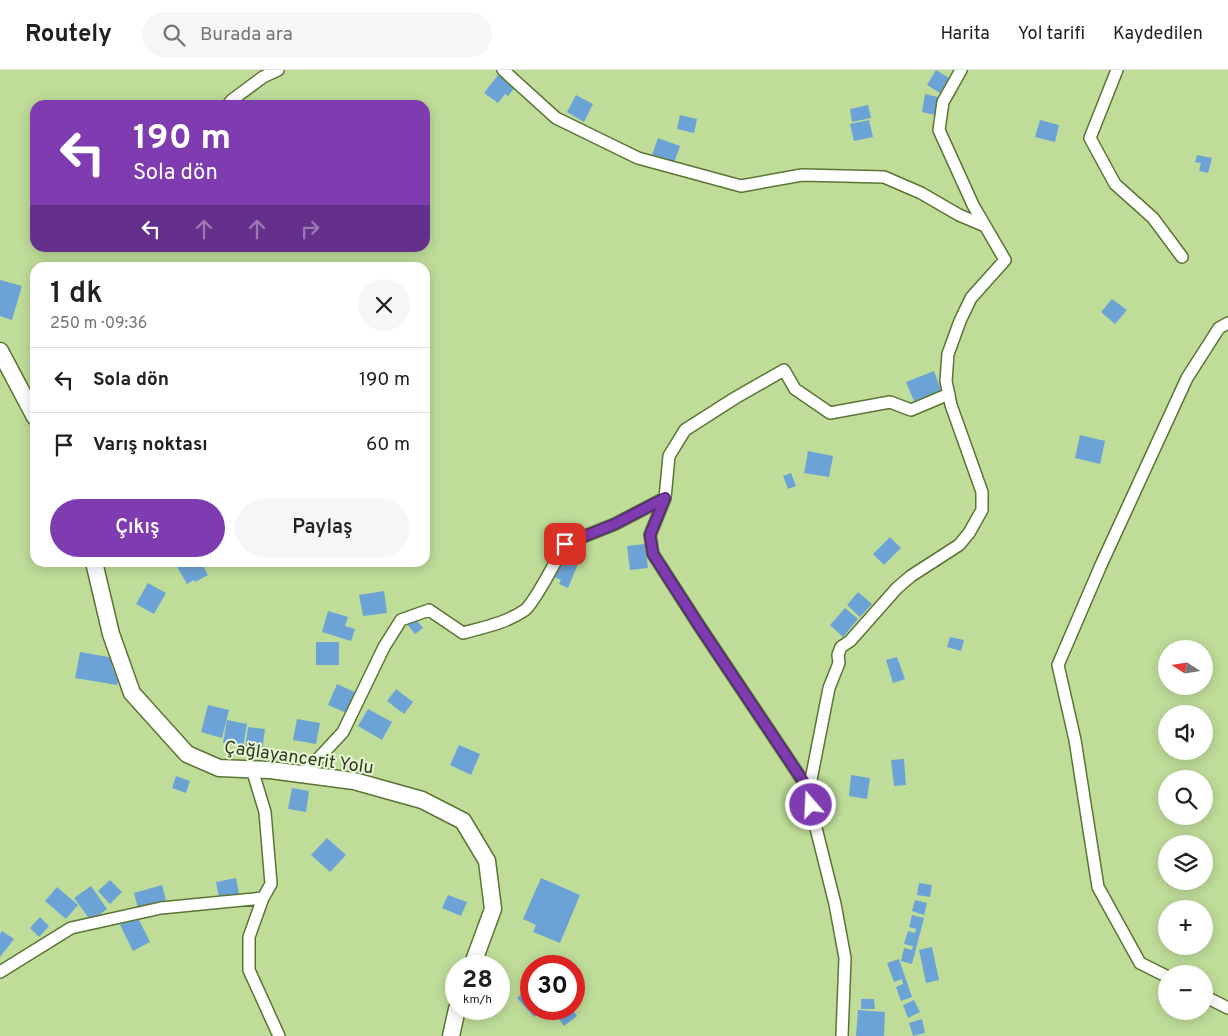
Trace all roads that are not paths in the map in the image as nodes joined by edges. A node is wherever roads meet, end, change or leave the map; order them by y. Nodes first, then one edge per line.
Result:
1 (278, 70) edge
2 (502, 70) edge
3 (962, 70) edge
4 (1117, 70) edge
5 (232, 100) edge
6 (985, 226) junction
7 (1182, 257) dead end
8 (1228, 323) edge
9 (0, 351) edge
10 (948, 394) junction
11 (30, 408) edge
12 (665, 498) junction
13 (95, 567) edge
14 (252, 769) junction
15 (303, 775) junction
16 (809, 790) junction
17 (263, 898) junction
18 (476, 955) edge
19 (0, 972) edge
20 (1158, 972) edge
21 (1213, 1000) edge
22 (1228, 1008) edge
23 (455, 1020) edge
24 (279, 1036) edge
25 (451, 1036) edge
26 (842, 1036) edge

1 - 5 street
2 - 6 street
3 - 6 street
4 - 7 street
6 - 10 street
8 - 20 street
9 - 11 main road
10 - 12 street
10 - 16 street
12 - 15 street
12 - 16 street
13 - 14 main road, Çağlayancerit Yolu
14 - 15 main road, Çağlayancerit Yolu
14 - 17 street
15 - 18 main road, Çağlayancerit Yolu
16 - 26 street
17 - 19 street
17 - 24 street
21 - 22 street
23 - 25 main road

